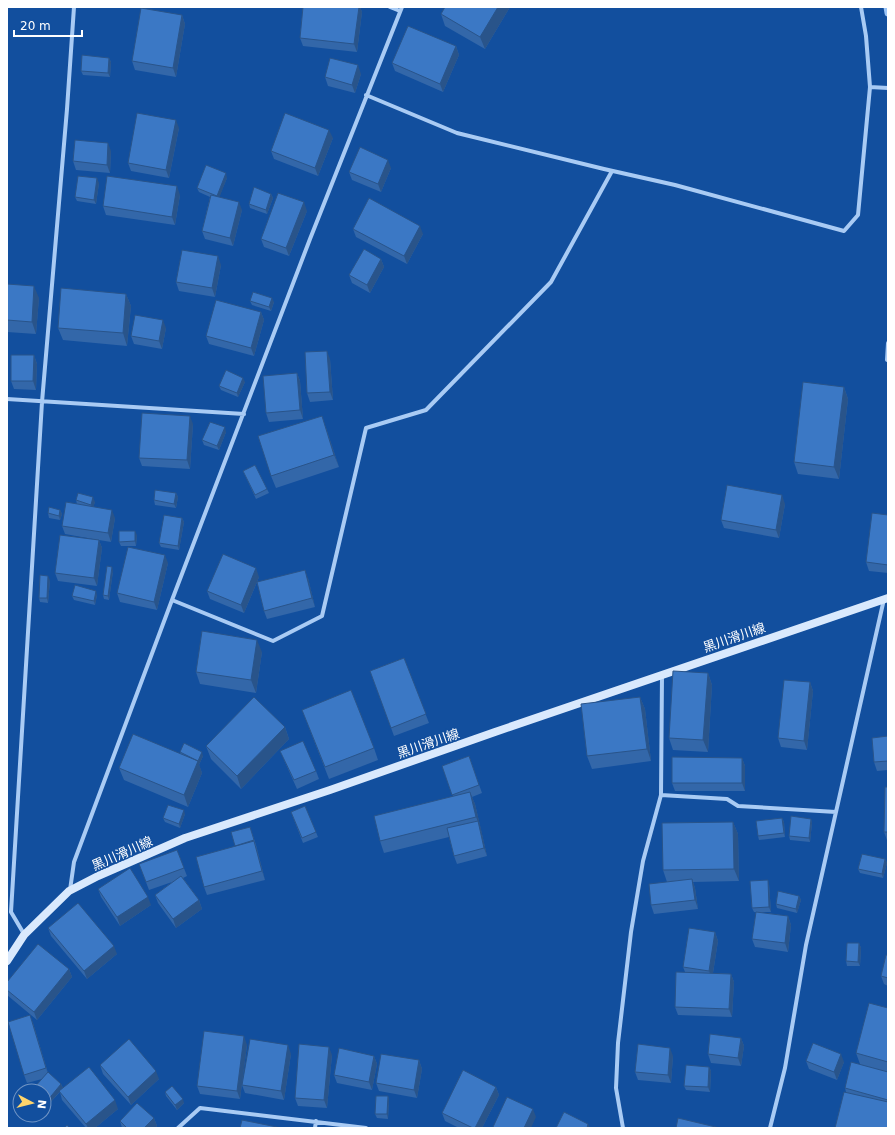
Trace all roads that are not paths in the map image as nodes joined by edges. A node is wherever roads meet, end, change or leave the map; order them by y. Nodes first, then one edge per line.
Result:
1 (74, 7) edge
2 (390, 7) edge
3 (861, 7) edge
4 (401, 9) edge
5 (870, 87) junction
6 (888, 88) edge
7 (366, 95) junction
8 (612, 171) junction
9 (888, 343) edge
10 (887, 360) dead end
11 (7, 399) edge
12 (42, 402) junction
13 (244, 414) junction
14 (886, 598) edge
15 (172, 600) junction
16 (662, 675) junction
17 (660, 795) junction
18 (836, 812) junction
19 (70, 891) junction
20 (24, 935) junction
21 (7, 961) edge
22 (316, 1121) junction
23 (178, 1128) edge
24 (315, 1128) edge
25 (366, 1128) edge
26 (623, 1128) edge
27 (770, 1128) edge

1 - 12 street
2 - 4 street
3 - 5 street
4 - 7 street
5 - 6 street
5 - 8 street
7 - 8 street
7 - 13 street
8 - 15 street
9 - 10 street
11 - 12 street
12 - 13 street
12 - 20 street
13 - 15 street
14 - 16 main road, 黒川滑川線
14 - 18 street
15 - 19 street
16 - 17 street
16 - 19 main road, 黒川滑川線
17 - 18 street
17 - 26 street
18 - 27 street
19 - 20 main road, 黒川滑川線
20 - 21 main road, 黒川滑川線
22 - 23 street
22 - 24 street
22 - 25 street

